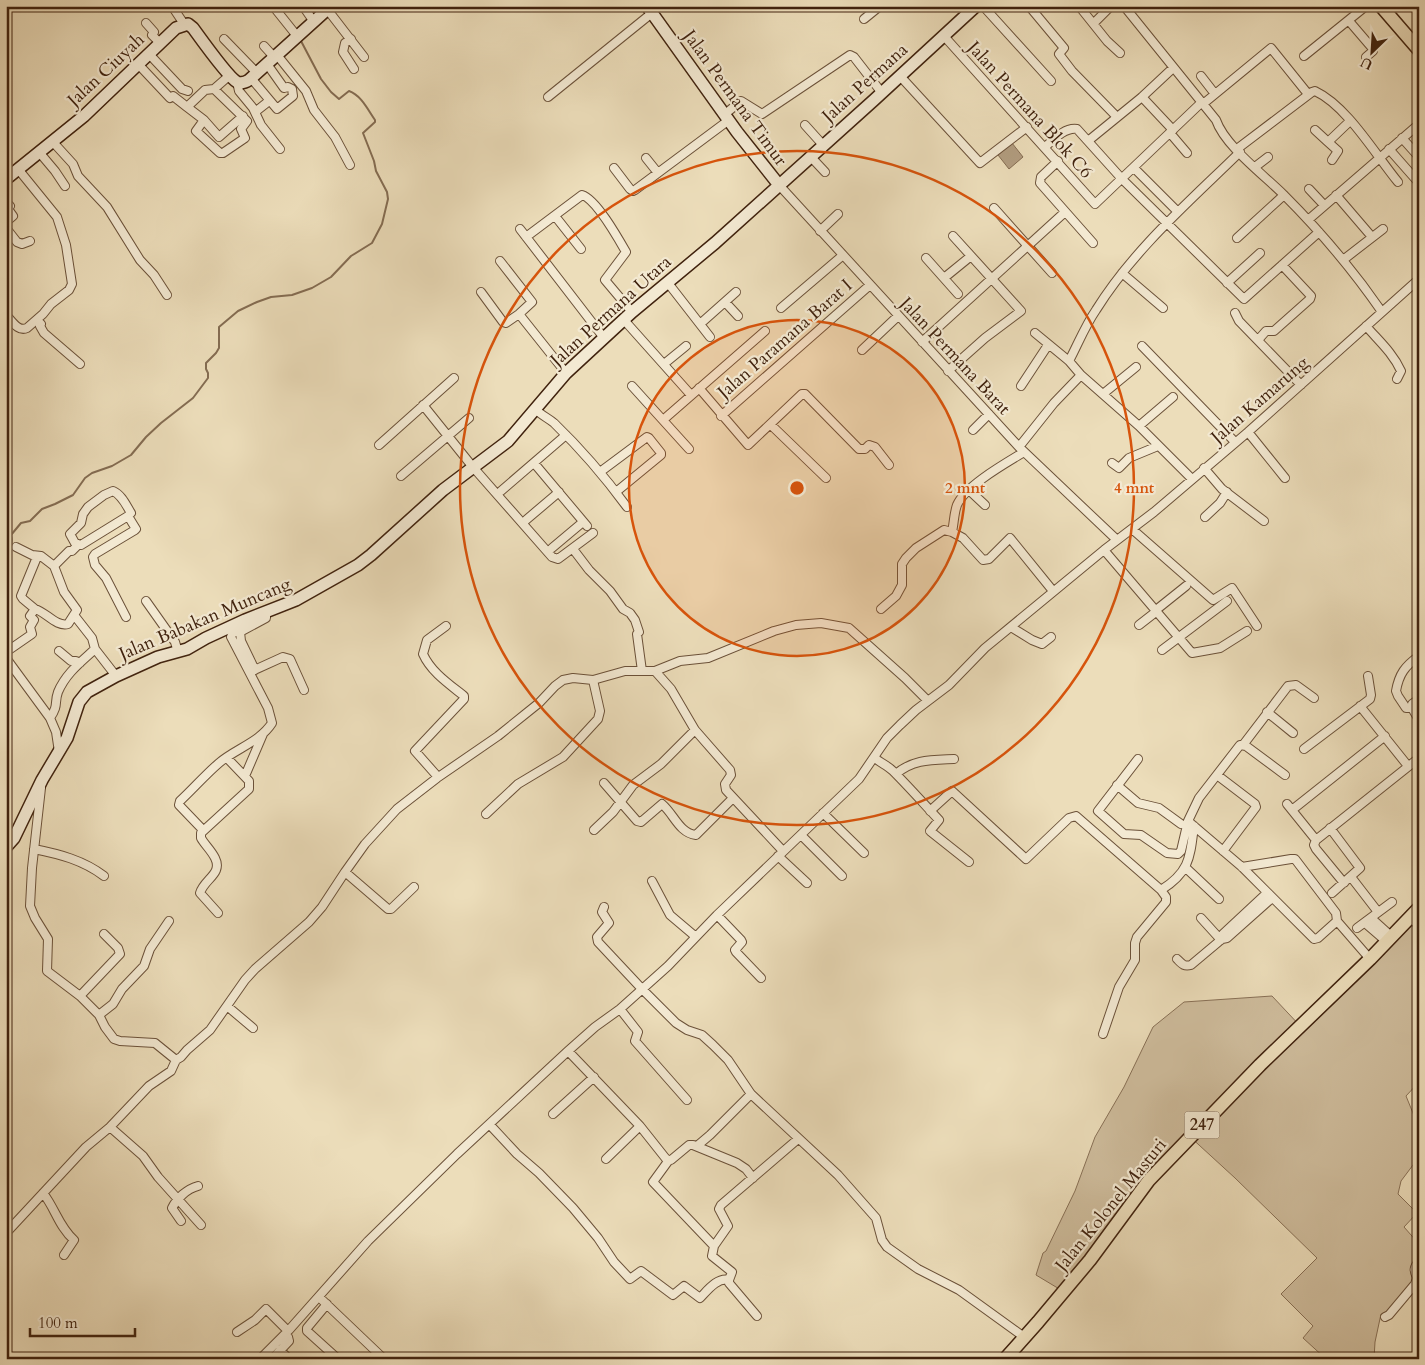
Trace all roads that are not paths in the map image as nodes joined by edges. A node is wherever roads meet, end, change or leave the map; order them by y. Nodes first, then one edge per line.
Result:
1 (172, 6) edge
2 (273, 6) edge
3 (303, 6) edge
4 (880, 6) edge
5 (1029, 6) edge
6 (1080, 6) edge
7 (1111, 6) edge
8 (1124, 6) edge
9 (1366, 6) edge
10 (1381, 6) edge
11 (982, 7) edge
12 (329, 8) edge
13 (650, 10) edge
14 (864, 19) dead end
15 (1349, 21) junction
16 (314, 22) junction
17 (146, 23) dead end
18 (1094, 23) junction
19 (184, 24) junction
20 (943, 35) junction
21 (298, 36) junction
22 (224, 39) dead end
23 (351, 39) junction
24 (160, 43) junction
25 (264, 46) dead end
26 (1419, 50) edge
27 (1120, 53) dead end
28 (149, 54) junction
29 (364, 56) dead end
30 (1304, 56) dead end
31 (1366, 57) dead end
32 (273, 59) junction
33 (138, 64) junction
34 (1173, 68) junction
35 (354, 69) dead end
36 (900, 76) junction
37 (1201, 76) dead end
38 (244, 78) junction
39 (1051, 82) dead end
40 (214, 89) junction
41 (188, 91) dead end
42 (882, 93) junction
43 (1215, 94) junction
44 (1308, 94) junction
45 (548, 97) dead end
46 (1142, 97) junction
47 (269, 101) junction
48 (1202, 103) junction
49 (187, 107) junction
50 (255, 112) junction
51 (243, 116) junction
52 (727, 117) junction
53 (1118, 117) junction
54 (204, 120) junction
55 (1350, 121) junction
56 (1419, 124) edge
57 (805, 125) dead end
58 (1027, 127) junction
59 (1315, 130) dead end
60 (1171, 132) junction
61 (1402, 138) junction
62 (52, 141) junction
63 (1088, 141) junction
64 (1328, 142) junction
65 (823, 145) junction
66 (1045, 147) junction
67 (280, 149) dead end
68 (1389, 149) junction
69 (1239, 151) junction
70 (39, 152) junction
71 (1187, 153) dead end
72 (810, 156) junction
73 (1268, 157) dead end
74 (1419, 157) edge
75 (646, 158) dead end
76 (1379, 158) junction
77 (1332, 160) dead end
78 (1058, 161) junction
79 (350, 166) dead end
80 (614, 168) dead end
81 (1134, 168) junction
82 (1255, 168) junction
83 (18, 169) junction
84 (825, 172) dead end
85 (658, 173) junction
86 (6, 179) edge
87 (1122, 179) junction
88 (1398, 182) dead end
89 (1419, 183) edge
90 (778, 185) junction
91 (64, 186) dead end
92 (1310, 189) dead end
93 (1284, 195) junction
94 (1336, 195) junction
95 (6, 202) edge
96 (1324, 205) junction
97 (994, 208) dead end
98 (1177, 211) junction
99 (1065, 212) junction
100 (838, 214) dead end
101 (555, 216) junction
102 (1308, 220) junction
103 (6, 222) edge
104 (1167, 222) junction
105 (6, 228) edge
106 (520, 229) dead end
107 (1383, 229) dead end
108 (820, 231) junction
109 (1319, 232) junction
110 (953, 236) dead end
111 (526, 237) junction
112 (1372, 237) junction
113 (1236, 238) dead end
114 (30, 241) dead end
115 (1092, 243) dead end
116 (1028, 246) junction
117 (581, 249) dead end
118 (1260, 253) dead end
119 (842, 256) junction
120 (970, 256) junction
121 (926, 258) dead end
122 (1343, 260) junction
123 (500, 261) dead end
124 (1282, 264) junction
125 (1052, 273) dead end
126 (1122, 273) junction
127 (944, 278) junction
128 (992, 279) junction
129 (1416, 281) edge
130 (668, 283) junction
131 (1227, 283) junction
132 (870, 285) junction
133 (1419, 290) edge
134 (481, 292) dead end
135 (736, 292) dead end
136 (958, 294) dead end
137 (167, 295) dead end
138 (725, 302) junction
139 (781, 308) dead end
140 (1163, 308) dead end
141 (1382, 312) junction
142 (1235, 313) dead end
143 (519, 314) junction
144 (6, 315) edge
145 (628, 316) junction
146 (738, 316) dead end
147 (898, 316) junction
148 (37, 320) junction
149 (700, 324) junction
150 (1366, 326) junction
151 (766, 331) dead end
152 (1035, 333) dead end
153 (710, 336) dead end
154 (604, 338) junction
155 (1258, 340) junction
156 (922, 342) junction
157 (1048, 345) junction
158 (686, 346) dead end
159 (1142, 346) dead end
160 (862, 350) dead end
161 (1069, 361) junction
162 (80, 364) dead end
163 (664, 364) junction
164 (1136, 368) dead end
165 (948, 371) junction
166 (566, 373) junction
167 (1081, 375) junction
168 (454, 378) dead end
169 (1397, 379) dead end
170 (1301, 385) junction
171 (632, 386) dead end
172 (1021, 386) dead end
173 (699, 388) junction
174 (1103, 394) junction
175 (691, 395) junction
176 (1173, 397) dead end
177 (423, 406) junction
178 (537, 407) junction
179 (989, 414) junction
180 (721, 416) junction
181 (469, 418) dead end
182 (663, 420) junction
183 (770, 425) junction
184 (1139, 426) junction
185 (973, 430) dead end
186 (1248, 432) junction
187 (566, 435) junction
188 (448, 437) junction
189 (1235, 442) junction
190 (378, 445) dead end
191 (1158, 446) junction
192 (688, 449) dead end
193 (1021, 450) junction
194 (534, 463) junction
195 (1112, 463) dead end
196 (888, 465) dead end
197 (472, 466) junction
198 (1204, 468) junction
199 (600, 472) junction
200 (401, 476) dead end
201 (826, 478) dead end
202 (1192, 478) junction
203 (1286, 478) dead end
204 (970, 490) junction
205 (501, 492) dead end
206 (559, 492) junction
207 (616, 492) junction
208 (1228, 492) junction
209 (985, 505) dead end
210 (627, 507) dead end
211 (128, 516) junction
212 (1204, 517) dead end
213 (526, 520) dead end
214 (1264, 521) dead end
215 (1132, 529) junction
216 (952, 532) junction
217 (593, 533) dead end
218 (1117, 540) junction
219 (78, 545) junction
220 (16, 547) dead end
221 (552, 548) dead end
222 (1104, 550) junction
223 (570, 552) junction
224 (37, 557) junction
225 (54, 566) junction
226 (1186, 586) dead end
227 (1053, 591) junction
228 (146, 600) dead end
229 (1227, 601) dead end
230 (35, 609) junction
231 (881, 609) dead end
232 (1157, 610) junction
233 (266, 612) junction
234 (74, 615) junction
235 (126, 617) dead end
236 (1139, 625) dead end
237 (446, 626) dead end
238 (1257, 626) dead end
239 (1011, 627) junction
240 (1247, 631) dead end
241 (1051, 637) dead end
242 (1178, 637) junction
243 (95, 649) junction
244 (1162, 650) dead end
245 (59, 651) dead end
246 (6, 652) edge
247 (178, 652) junction
248 (1419, 656) edge
249 (6, 658) edge
250 (80, 663) junction
251 (252, 671) junction
252 (642, 671) junction
253 (655, 671) junction
254 (116, 676) junction
255 (1368, 676) dead end
256 (593, 680) junction
257 (304, 690) dead end
258 (1314, 698) dead end
259 (1419, 699) edge
260 (928, 701) junction
261 (1360, 706) junction
262 (1412, 708) junction
263 (1267, 712) junction
264 (50, 718) junction
265 (1419, 720) edge
266 (695, 730) junction
267 (264, 732) junction
268 (1293, 733) dead end
269 (1385, 736) junction
270 (1243, 745) junction
271 (1304, 749) dead end
272 (59, 752) junction
273 (874, 757) junction
274 (227, 758) junction
275 (1419, 758) edge
276 (954, 759) dead end
277 (1138, 759) dead end
278 (1408, 766) junction
279 (896, 774) junction
280 (1285, 775) dead end
281 (245, 776) junction
282 (1216, 776) junction
283 (438, 778) junction
284 (42, 780) junction
285 (604, 783) dead end
286 (1117, 785) junction
287 (733, 798) junction
288 (620, 803) junction
289 (930, 810) junction
290 (824, 813) junction
291 (486, 814) dead end
292 (1187, 824) junction
293 (1330, 828) junction
294 (204, 830) junction
295 (594, 830) dead end
296 (801, 835) junction
297 (1316, 840) junction
298 (6, 847) edge
299 (34, 849) junction
300 (1223, 851) junction
301 (864, 853) dead end
302 (781, 854) junction
303 (969, 862) dead end
304 (1251, 866) junction
305 (1242, 867) junction
306 (1186, 868) junction
307 (345, 872) junction
308 (104, 876) dead end
309 (842, 876) dead end
310 (1251, 877) junction
311 (1351, 877) junction
312 (652, 881) dead end
313 (807, 883) dead end
314 (1344, 883) junction
315 (414, 887) dead end
316 (1161, 890) junction
317 (1332, 893) dead end
318 (1269, 895) junction
319 (1220, 899) dead end
320 (1392, 902) dead end
321 (604, 907) dead end
322 (1378, 912) junction
323 (218, 913) dead end
324 (717, 915) junction
325 (1416, 917) edge
326 (1201, 918) dead end
327 (1368, 920) junction
328 (170, 921) dead end
329 (1337, 921) junction
330 (1357, 928) dead end
331 (104, 934) dead end
332 (696, 937) junction
333 (1222, 939) junction
334 (1389, 940) junction
335 (1177, 959) dead end
336 (1370, 959) junction
337 (761, 978) dead end
338 (642, 989) junction
339 (80, 996) junction
340 (227, 1006) junction
341 (620, 1009) junction
342 (99, 1015) junction
343 (253, 1028) dead end
344 (1103, 1034) dead end
345 (568, 1050) junction
346 (176, 1060) junction
347 (594, 1077) junction
348 (751, 1094) junction
349 (687, 1100) dead end
350 (554, 1114) dead end
351 (490, 1124) junction
352 (640, 1126) junction
353 (110, 1127) junction
354 (798, 1139) junction
355 (696, 1146) junction
356 (606, 1158) dead end
357 (669, 1160) junction
358 (753, 1178) junction
359 (198, 1186) dead end
360 (43, 1193) junction
361 (178, 1198) junction
362 (181, 1221) dead end
363 (201, 1225) dead end
364 (6, 1233) edge
365 (714, 1246) junction
366 (64, 1255) dead end
367 (1419, 1262) edge
368 (728, 1280) junction
369 (319, 1297) junction
370 (327, 1304) junction
371 (757, 1316) dead end
372 (1385, 1317) dead end
373 (238, 1332) dead end
374 (286, 1333) junction
375 (1024, 1337) junction
376 (280, 1350) junction
377 (260, 1359) edge
378 (272, 1359) edge
379 (289, 1359) edge
380 (338, 1359) edge
381 (384, 1359) edge
382 (1005, 1359) edge

1 - 19 street
2 - 21 street
3 - 16 street
4 - 14 street
5 - 53 street
6 - 18 street
7 - 18 street
8 - 34 street
9 - 15 street
10 - 26 main road
11 - 20 street, Jalan Permana
11 - 39 street
12 - 16 street
12 - 23 street
13 - 45 street
13 - 52 street, Jalan Permana Timur
15 - 30 street
15 - 31 street
16 - 21 street
17 - 24 street
18 - 27 street
19 - 24 street, Jalan Ciuyah
19 - 38 street
20 - 36 street, Jalan Permana
20 - 58 street, Jalan Permana Blok C6
21 - 32 street
22 - 38 street
23 - 29 street
23 - 35 street
24 - 28 street, Jalan Ciuyah
25 - 32 street
28 - 33 street, Jalan Ciuyah
28 - 41 street
32 - 38 street
32 - 47 street
32 - 79 street
33 - 49 street
33 - 62 street, Jalan Ciuyah
34 - 46 street
34 - 48 street
36 - 42 street, Jalan Permana
36 - 58 street
37 - 43 street
38 - 40 street
38 - 47 street
38 - 50 street
40 - 49 street
40 - 51 street
42 - 52 street
42 - 65 street, Jalan Permana
43 - 44 street
43 - 48 street
44 - 55 street
44 - 69 street
46 - 53 street
46 - 60 street
47 - 50 street
48 - 60 street
48 - 69 street
49 - 54 street
50 - 67 street
51 - 54 street
51 - 54 street
52 - 85 street
52 - 90 street, Jalan Permana Timur
53 - 63 street
55 - 64 street
55 - 76 street
56 - 61 street
57 - 65 street
58 - 66 street, Jalan Permana Blok C6
59 - 64 street
60 - 71 street
60 - 81 street
61 - 68 street
61 - 74 street
62 - 70 street, Jalan Ciuyah
62 - 137 street
63 - 66 street
63 - 87 street
64 - 77 street
65 - 72 street, Jalan Permana
66 - 78 street, Jalan Permana Blok C6
68 - 76 street
68 - 89 street
69 - 82 street
69 - 98 street
70 - 83 street, Jalan Ciuyah
70 - 91 street
72 - 84 street
72 - 90 street, Jalan Permana
73 - 82 street
75 - 85 street
76 - 88 street
76 - 94 street
78 - 87 street, Jalan Permana Blok C6
78 - 99 street
80 - 85 street
81 - 87 street
81 - 98 street
82 - 93 street
83 - 86 street, Jalan Ciuyah
83 - 148 street
87 - 104 street
90 - 108 street, Jalan Permana Barat
90 - 130 street, Jalan Permana Utara
92 - 96 street
93 - 102 street
93 - 113 street
94 - 96 street
94 - 112 street
95 - 103 street
96 - 102 street
97 - 116 street
98 - 104 street
99 - 115 street
99 - 116 street
100 - 108 street
101 - 111 street
101 - 117 street
101 - 145 street
102 - 109 street
104 - 126 street
104 - 131 street
105 - 114 street
106 - 111 street
107 - 112 street
108 - 119 street, Jalan Permana Barat
109 - 122 street
109 - 124 street
110 - 120 street
111 - 154 street
112 - 122 street
116 - 125 street
116 - 128 street
118 - 131 street
119 - 132 street, Jalan Permana Barat
119 - 139 street
120 - 127 street
120 - 128 street
121 - 127 street
122 - 141 street
123 - 143 street
124 - 131 street
124 - 155 street
126 - 140 street
126 - 161 street
127 - 136 street
128 - 156 street
128 - 165 street
129 - 133 street
129 - 141 street, Jalan Kamarung
130 - 145 street, Jalan Permana Utara
130 - 149 street
132 - 147 street, Jalan Permana Barat
132 - 180 street, Jalan Paramana Barat I
134 - 143 street
135 - 138 street
138 - 146 street
138 - 149 street
141 - 150 street, Jalan Kamarung
142 - 155 street
143 - 166 street
144 - 148 street
145 - 154 street, Jalan Permana Utara
145 - 163 street
147 - 156 street, Jalan Permana Barat
147 - 160 street
148 - 162 street
149 - 153 street
150 - 169 street
150 - 170 street, Jalan Kamarung
151 - 173 street
152 - 157 street
154 - 166 street, Jalan Permana Utara
155 - 170 street
156 - 165 street, Jalan Permana Barat
157 - 161 street
157 - 172 street
158 - 163 street
159 - 189 street
161 - 167 street
163 - 175 street
164 - 174 street
165 - 179 street, Jalan Permana Barat
166 - 178 street, Jalan Permana Utara
167 - 174 street
167 - 193 street
168 - 177 street
170 - 186 street, Jalan Kamarung
171 - 182 street
173 - 175 street
173 - 180 street
174 - 184 street
175 - 182 street
176 - 184 street
177 - 188 street
177 - 190 street
178 - 187 street
178 - 197 street, Jalan Permana Utara
179 - 185 street
179 - 193 street, Jalan Permana Barat
180 - 183 street
181 - 188 street
182 - 192 street
183 - 196 street
183 - 201 street
184 - 191 street
186 - 189 street, Jalan Kamarung
186 - 203 street
187 - 194 street
187 - 199 street
188 - 197 street
188 - 200 street
189 - 198 street, Jalan Kamarung
191 - 195 street
191 - 202 street
193 - 204 street
193 - 218 street, Jalan Permana Barat
194 - 205 street
194 - 206 street
197 - 223 street
197 - 233 street, Jalan Babakan Muncang
198 - 202 street, Jalan Kamarung
198 - 208 street
199 - 207 street
199 - 207 street
202 - 215 street, Jalan Kamarung
204 - 209 street
204 - 216 street
206 - 213 street
206 - 221 street
207 - 210 street
208 - 212 street
208 - 214 street
211 - 219 street
211 - 219 street
211 - 235 street
215 - 218 street, Jalan Kamarung
215 - 238 street
216 - 227 street
216 - 231 street
217 - 223 street
218 - 222 street, Jalan Kamarung
219 - 225 street
220 - 224 street
222 - 227 street, Jalan Kamarung
222 - 232 street
223 - 252 street
224 - 225 street
224 - 230 street
225 - 234 street
226 - 232 street
227 - 239 street, Jalan Kamarung
228 - 247 street
229 - 242 street
230 - 234 street
230 - 246 street
232 - 236 street
232 - 242 street
233 - 247 street, Jalan Babakan Muncang
233 - 251 street
234 - 243 street
237 - 283 street
239 - 241 street
239 - 260 street, Jalan Kamarung
240 - 242 street
242 - 244 street
243 - 250 street
243 - 254 street
245 - 250 street
247 - 254 street, Jalan Babakan Muncang
248 - 262 street
249 - 264 street
250 - 264 street
251 - 257 street
251 - 267 street
252 - 253 street
252 - 256 street
253 - 260 street
253 - 266 street
254 - 272 street, Jalan Babakan Muncang
255 - 261 street
256 - 283 street
256 - 291 street
258 - 263 street
259 - 262 street
260 - 273 street, Jalan Kamarung
261 - 269 street
261 - 271 street
262 - 265 street
263 - 268 street
263 - 270 street
264 - 272 street
266 - 287 street
266 - 288 street
267 - 274 street
267 - 281 street
269 - 278 street
269 - 297 street
270 - 280 street
270 - 282 street
272 - 284 street, Jalan Babakan Muncang
273 - 279 street
273 - 290 street, Jalan Kamarung
274 - 281 street
274 - 294 street
275 - 278 street
276 - 279 street
277 - 286 street
278 - 293 street
279 - 289 street
281 - 294 street
282 - 292 street
282 - 300 street
283 - 307 street
284 - 298 street, Jalan Babakan Muncang
284 - 299 street
285 - 288 street
286 - 292 street
286 - 292 street
287 - 288 street
287 - 302 street
288 - 295 street
289 - 303 street
289 - 316 street
290 - 296 street, Jalan Kamarung
290 - 301 street
292 - 300 street
292 - 306 street
293 - 297 street
293 - 311 street
294 - 323 street
296 - 302 street, Jalan Kamarung
296 - 309 street
297 - 314 street
299 - 308 street
299 - 339 street
300 - 305 street
302 - 313 street
302 - 324 street, Jalan Kamarung
304 - 305 street
304 - 310 street
304 - 329 street
305 - 310 street
306 - 316 street
306 - 319 street
307 - 315 street
307 - 340 street
310 - 318 street
311 - 314 street
311 - 322 street
312 - 332 street
314 - 317 street
316 - 344 street
318 - 329 street
318 - 333 street
320 - 322 street
321 - 338 street
322 - 327 street
324 - 332 street, Jalan Kamarung
324 - 337 street
325 - 334 main road, Jalan Kolonel Masturi / 247
326 - 333 street
327 - 330 street
327 - 334 street
328 - 342 street
329 - 336 street
331 - 339 street
332 - 338 street, Jalan Kamarung
333 - 335 street
334 - 336 main road, Jalan Kolonel Masturi / 247
336 - 375 main road, Jalan Kolonel Masturi / 247
338 - 341 street, Jalan Kamarung
338 - 348 street
339 - 342 street
340 - 343 street
340 - 346 street
341 - 345 street, Jalan Kamarung
341 - 349 street
342 - 346 street
345 - 347 street
345 - 351 street, Jalan Kamarung
346 - 353 street
347 - 350 street
347 - 352 street
348 - 354 street
348 - 355 street
351 - 368 street
351 - 369 street, Jalan Kamarung
352 - 356 street
352 - 357 street
353 - 360 street
353 - 361 street
354 - 358 street
354 - 375 street
355 - 357 street
355 - 358 street
357 - 365 street
358 - 365 street
359 - 361 street
360 - 364 street
360 - 366 street
361 - 362 street
361 - 363 street
365 - 368 street
367 - 372 street
368 - 371 street
369 - 370 street
369 - 374 street
370 - 380 street
370 - 381 street
373 - 374 street
374 - 376 street
374 - 377 street
375 - 382 main road, Jalan Kolonel Masturi / 247
376 - 378 street
376 - 379 street

